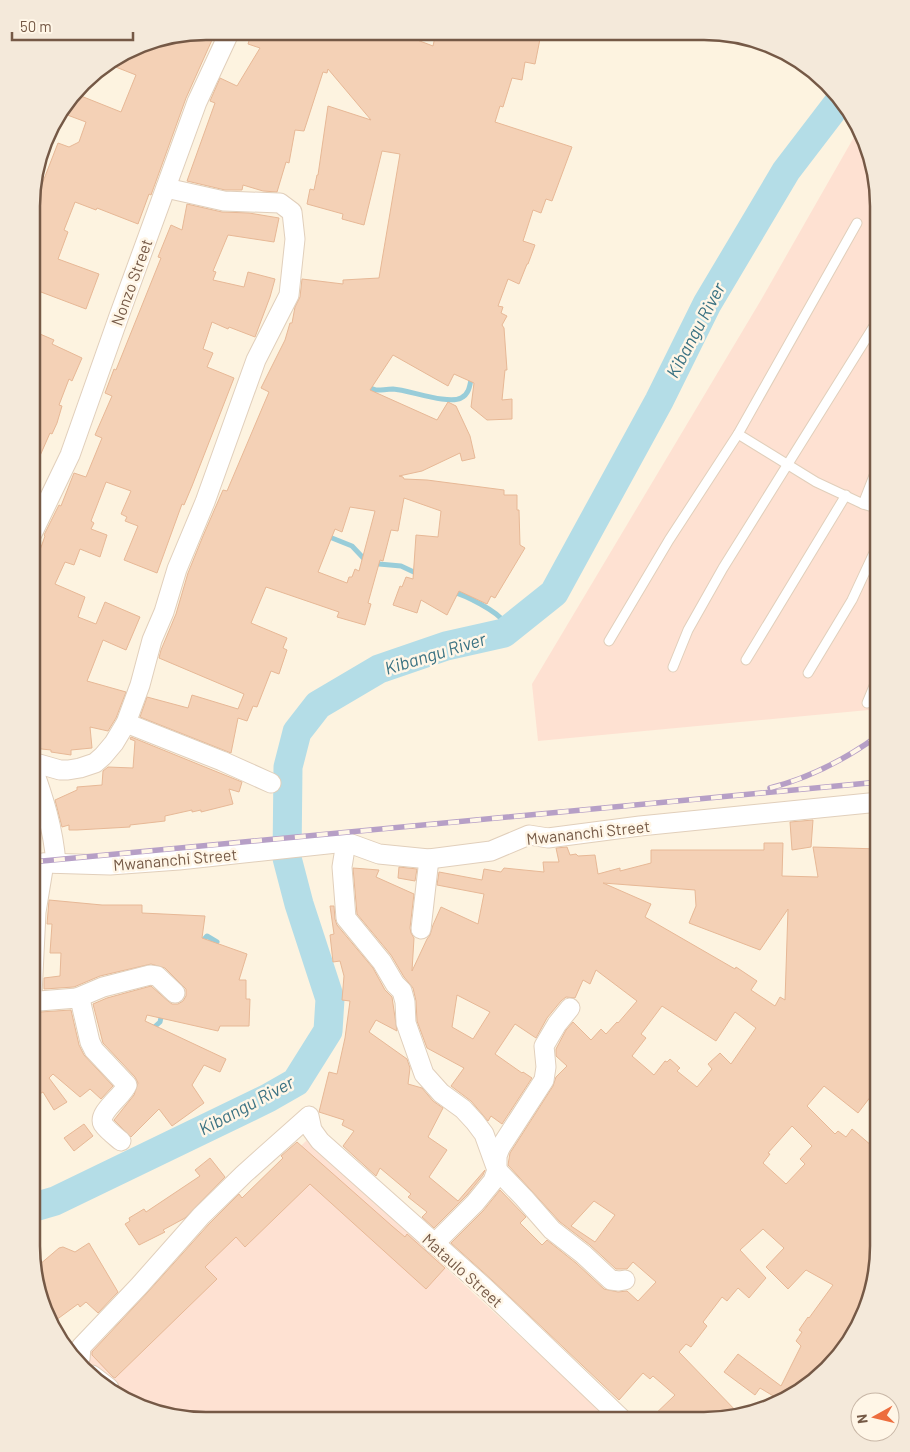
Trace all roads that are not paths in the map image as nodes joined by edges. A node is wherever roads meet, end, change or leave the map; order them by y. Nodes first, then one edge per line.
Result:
1 (226, 40) edge
2 (166, 188) junction
3 (857, 223) dead end
4 (870, 332) edge
5 (738, 434) junction
6 (786, 464) junction
7 (870, 486) edge
8 (846, 495) junction
9 (863, 504) junction
10 (870, 506) edge
11 (40, 517) edge
12 (870, 561) edge
13 (609, 641) dead end
14 (746, 660) dead end
15 (673, 667) dead end
16 (808, 672) dead end
17 (870, 698) edge
18 (868, 703) dead end
19 (126, 723) junction
20 (40, 766) edge
21 (271, 783) dead end
22 (40, 789) edge
23 (870, 803) edge
24 (346, 842) junction
25 (429, 859) junction
26 (44, 863) edge
27 (40, 881) edge
28 (421, 929) dead end
29 (175, 993) dead end
30 (77, 998) junction
31 (40, 1001) edge
32 (570, 1008) dead end
33 (121, 1140) dead end
34 (497, 1170) junction
35 (434, 1244) junction
36 (625, 1280) dead end
37 (80, 1354) edge
38 (616, 1412) edge

1 - 2 street, Nonzo Street
2 - 11 street, Nonzo Street
2 - 19 street
3 - 5 lane
4 - 6 lane
5 - 6 lane
5 - 13 lane
6 - 8 lane
6 - 15 lane
7 - 9 lane
8 - 9 lane
8 - 14 lane
9 - 10 lane
12 - 16 lane
17 - 18 lane
19 - 20 street
19 - 21 street
22 - 26 street
23 - 25 street, Mwananchi Street
24 - 25 street, Mwananchi Street
24 - 26 street, Mwananchi Street
24 - 34 street
25 - 28 street
26 - 27 street
29 - 30 street
30 - 31 street
30 - 33 street
32 - 34 street
34 - 35 street
34 - 36 street
35 - 37 street, Mataulo Street
35 - 38 street, Mataulo Street

